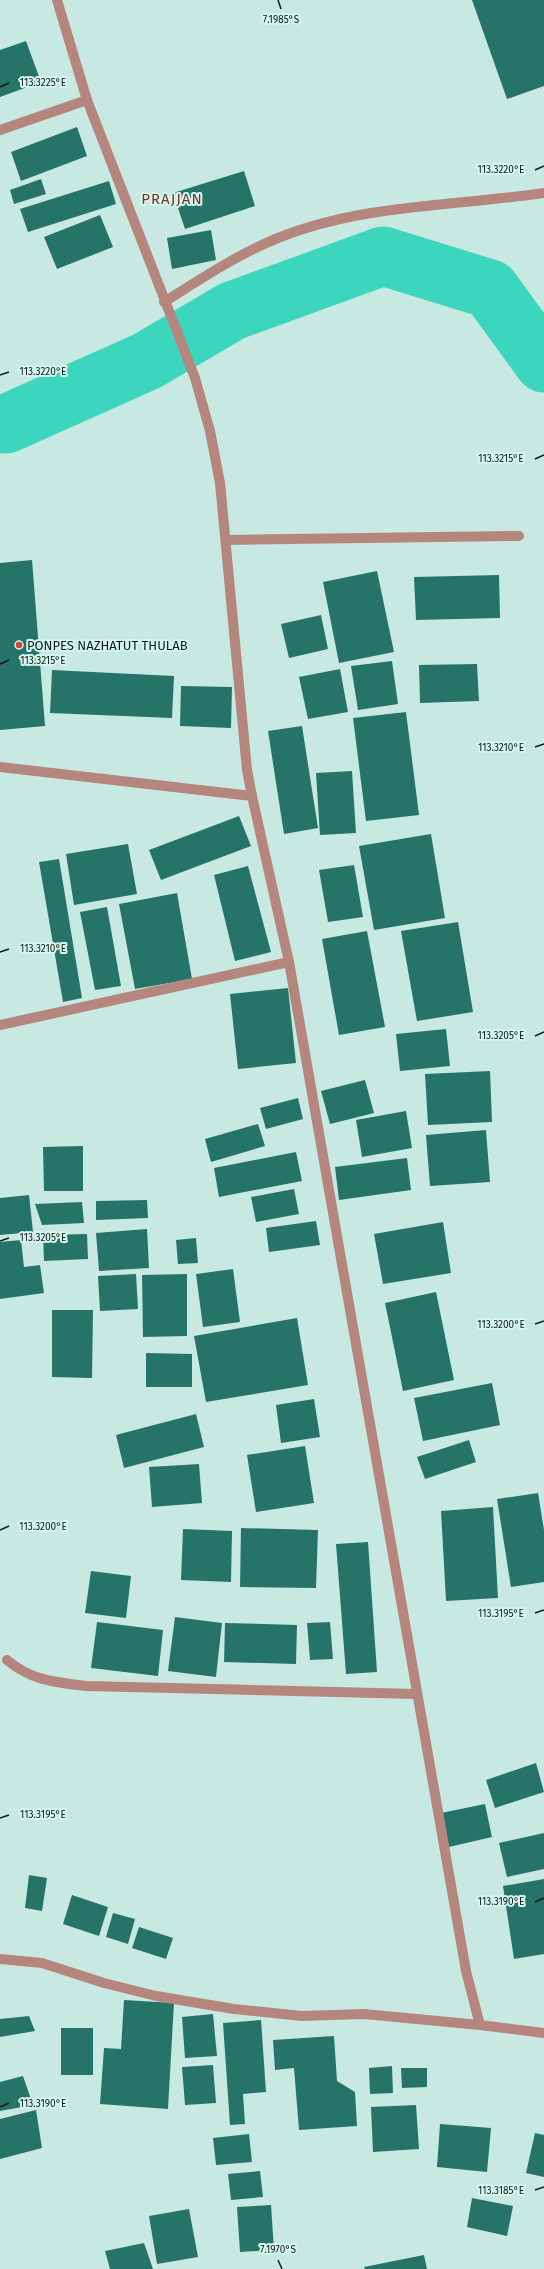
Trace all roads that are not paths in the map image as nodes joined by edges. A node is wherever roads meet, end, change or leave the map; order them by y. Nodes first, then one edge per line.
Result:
1 (57, 0) edge
2 (87, 100) junction
3 (0, 130) edge
4 (544, 193) edge
5 (164, 302) junction
6 (519, 536) dead end
7 (226, 540) junction
8 (0, 767) edge
9 (252, 796) junction
10 (289, 962) junction
11 (0, 1025) edge
12 (7, 1660) dead end
13 (417, 1694) junction
14 (0, 1959) edge
15 (480, 2025) junction
16 (544, 2033) edge

1 - 2 street
2 - 3 street
2 - 5 street
4 - 5 street
5 - 7 street
6 - 7 street
7 - 9 street
8 - 9 street
9 - 10 street
10 - 11 street
10 - 13 street
12 - 13 street
13 - 15 street
14 - 15 street
15 - 16 street

